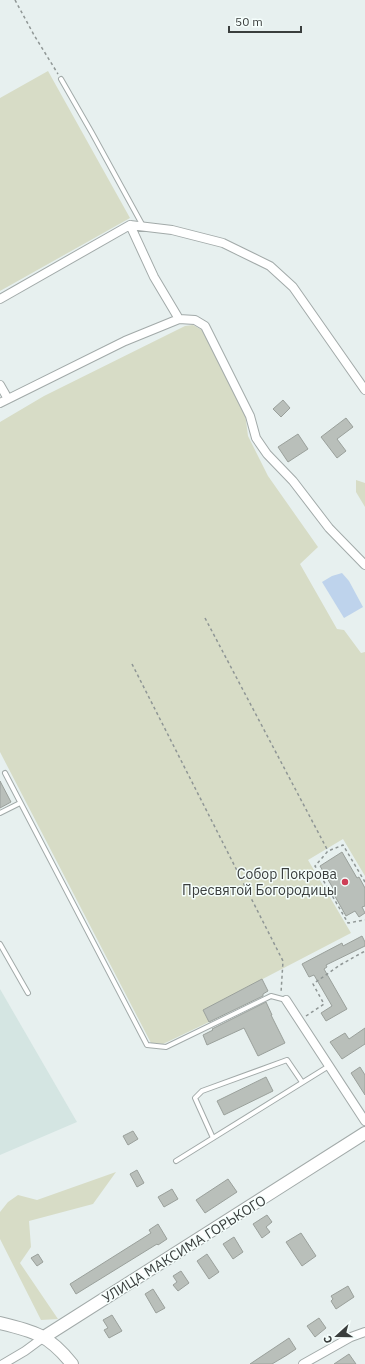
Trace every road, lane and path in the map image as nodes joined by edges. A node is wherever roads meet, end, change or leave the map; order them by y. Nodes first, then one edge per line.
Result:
1 (15, 0) edge
2 (61, 79) joint
3 (130, 225) junction
4 (143, 227) junction
5 (0, 299) edge
6 (179, 319) junction
7 (0, 385) edge
8 (365, 390) edge
9 (8, 399) junction
10 (0, 403) edge
11 (365, 565) edge
12 (205, 618) dead end
13 (132, 664) dead end
14 (5, 773) dead end
15 (20, 803) junction
16 (0, 813) edge
17 (328, 851) junction
18 (365, 882) edge
19 (365, 920) edge
20 (0, 944) edge
21 (365, 951) edge
22 (28, 993) dead end
23 (283, 999) junction
24 (299, 1020) junction
25 (330, 1066) junction
26 (302, 1082) junction
27 (365, 1121) edge
28 (365, 1133) edge
29 (213, 1138) junction
30 (176, 1161) dead end
31 (0, 1322) edge
32 (365, 1332) edge
33 (44, 1337) junction
34 (3, 1364) edge
35 (72, 1364) edge
36 (303, 1364) edge

1 - 2 path
2 - 4 lane
3 - 4 street
3 - 5 street
3 - 6 street
4 - 8 street
6 - 9 street
6 - 11 street
7 - 9 street
9 - 10 street
12 - 17 path
13 - 23 path
14 - 15 lane
15 - 16 lane
15 - 23 lane
17 - 18 path
17 - 19 path
20 - 22 lane
21 - 24 path
23 - 24 street
24 - 25 street
25 - 26 lane
25 - 27 street
26 - 29 lane
26 - 29 lane
28 - 33 street, УЛИЦА МАКСИМА ГОРЬКОГО
29 - 30 lane
31 - 33 street
32 - 36 street
33 - 34 street, УЛИЦА МАКСИМА ГОРЬКОГО
33 - 35 street

